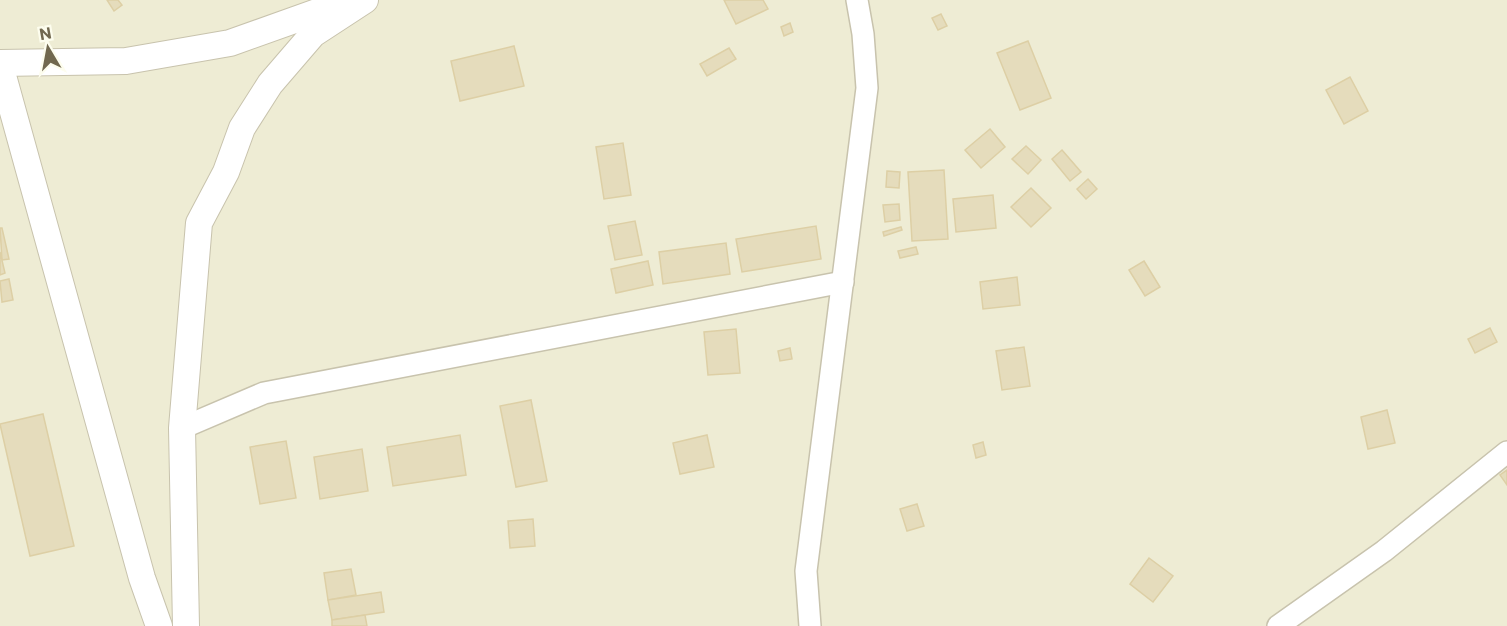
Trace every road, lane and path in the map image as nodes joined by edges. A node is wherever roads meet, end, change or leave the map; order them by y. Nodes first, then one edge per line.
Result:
1 (350, 0) edge
2 (365, 0) edge
3 (857, 0) edge
4 (0, 64) edge
5 (843, 282) junction
6 (182, 428) junction
7 (1507, 452) edge
8 (159, 626) edge
9 (186, 626) edge
10 (810, 626) edge
11 (1278, 626) edge

1 - 4 street
2 - 6 street
3 - 5 street
4 - 8 street
5 - 6 street
5 - 10 street
6 - 9 street
7 - 11 street

